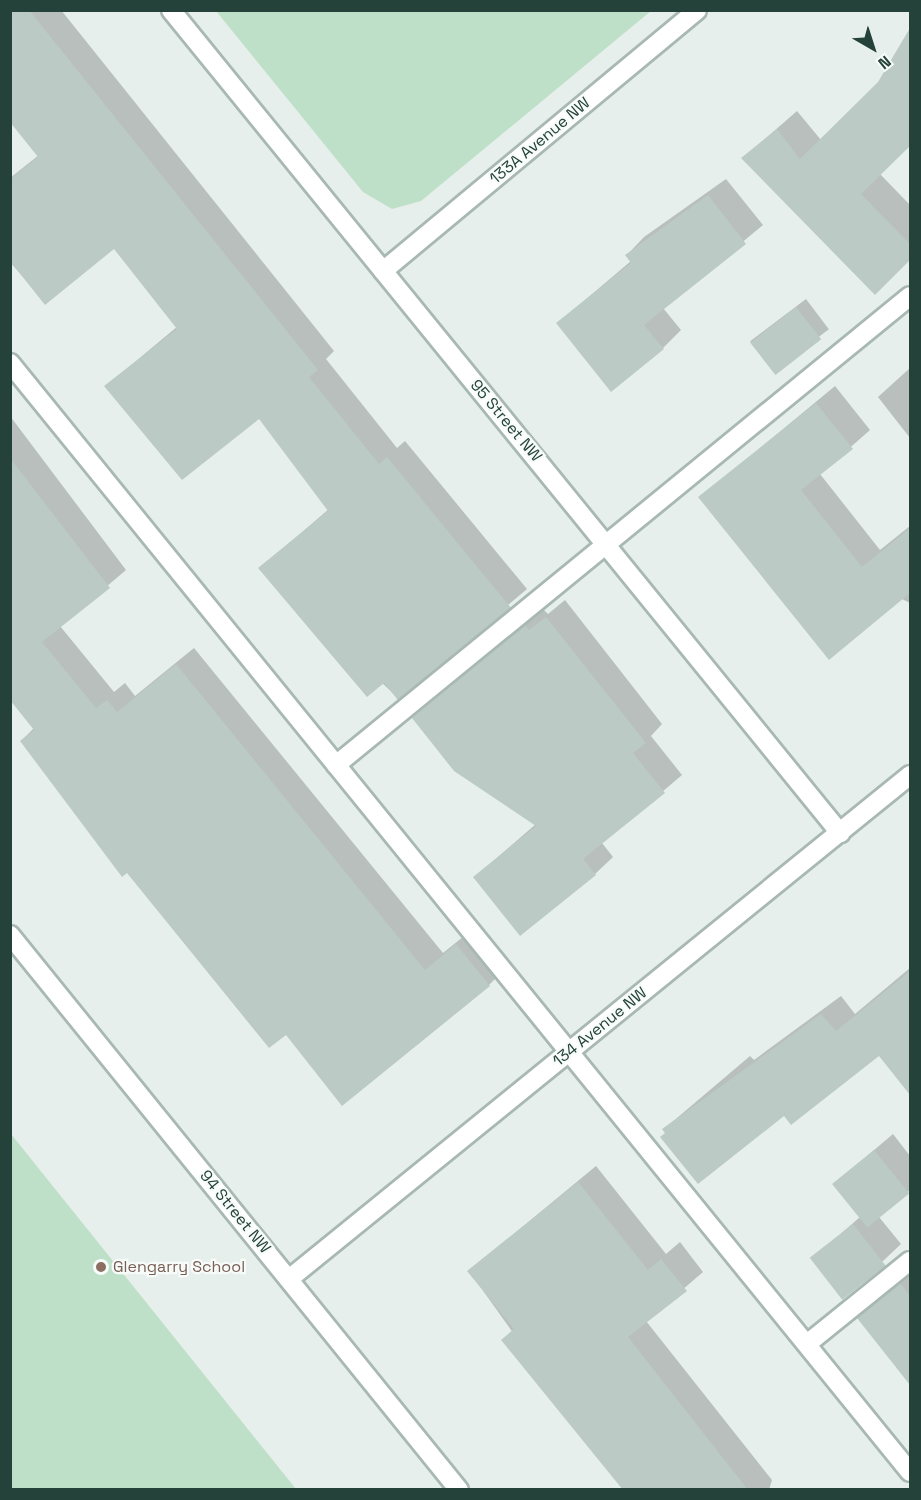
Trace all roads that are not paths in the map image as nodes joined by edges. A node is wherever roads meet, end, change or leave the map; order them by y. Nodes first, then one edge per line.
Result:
1 (171, 10) edge
2 (697, 10) edge
3 (383, 271) junction
4 (910, 296) edge
5 (10, 363) edge
6 (608, 543) junction
7 (336, 765) junction
8 (910, 776) edge
9 (840, 833) junction
10 (10, 935) edge
11 (569, 1053) junction
12 (910, 1261) edge
13 (289, 1279) junction
14 (807, 1344) junction
15 (910, 1472) edge
16 (459, 1490) edge

1 - 3 street, 95 Street NW
2 - 3 street, 133A Avenue NW
3 - 6 street, 95 Street NW
4 - 6 street
5 - 7 street
6 - 7 street
6 - 9 street, 95 Street NW
7 - 11 street
8 - 9 street, 134 Avenue NW
9 - 11 street, 134 Avenue NW
10 - 13 street, 94 Street NW
11 - 13 street, 134 Avenue NW
11 - 14 street
12 - 14 street
13 - 16 street, 94 Street NW
14 - 15 street

